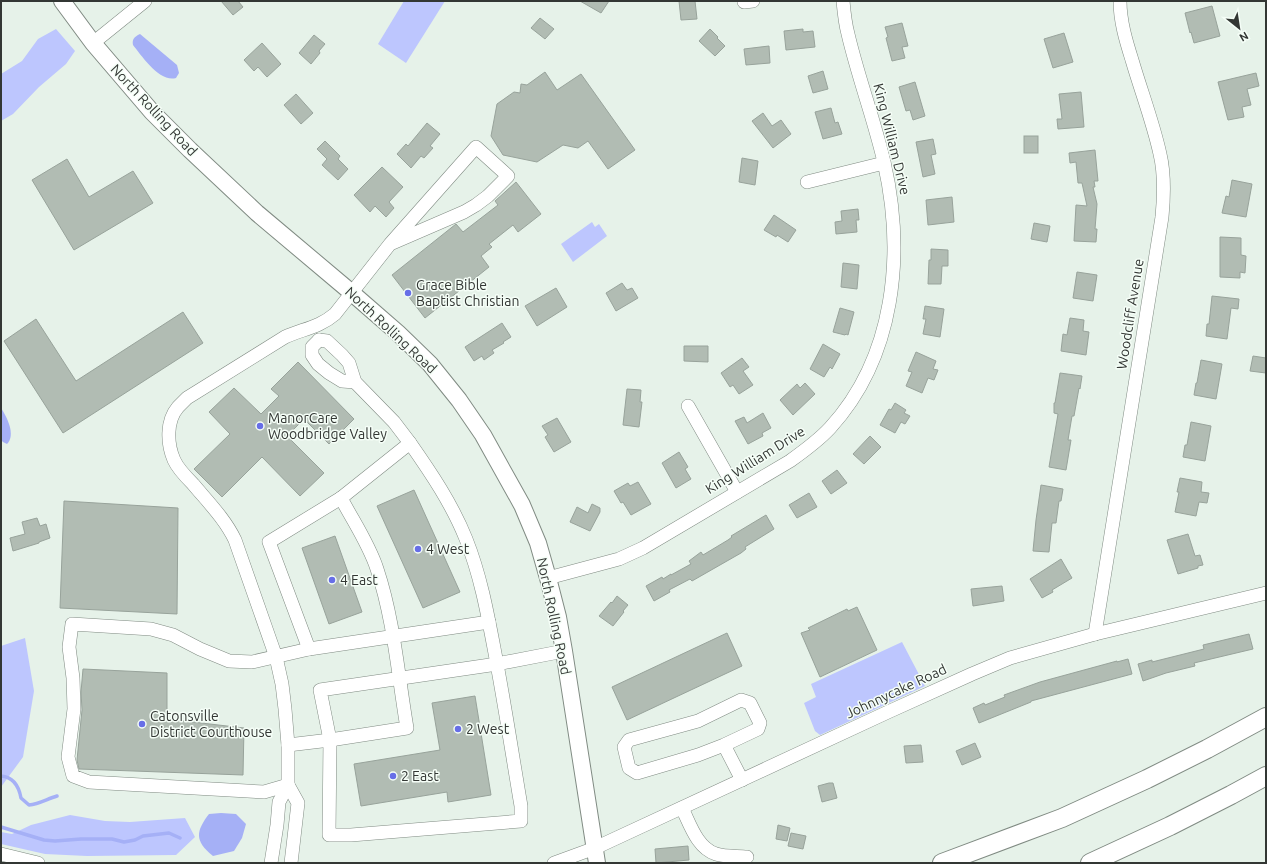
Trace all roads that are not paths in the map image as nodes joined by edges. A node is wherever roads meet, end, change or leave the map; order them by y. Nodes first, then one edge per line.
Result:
1 (62, 1) edge
2 (145, 1) edge
3 (842, 1) edge
4 (1120, 1) edge
5 (93, 43) junction
6 (884, 163) junction
7 (807, 182) dead end
8 (390, 244) junction
9 (352, 293) junction
10 (317, 326) junction
11 (319, 340) junction
12 (355, 382) junction
13 (688, 406) dead end
14 (410, 443) junction
15 (737, 492) junction
16 (341, 498) junction
17 (548, 578) junction
18 (1266, 593) edge
19 (489, 622) junction
20 (1095, 634) junction
21 (393, 636) junction
22 (309, 649) junction
23 (564, 650) junction
24 (276, 657) junction
25 (497, 664) junction
26 (399, 678) junction
27 (1266, 717) edge
28 (330, 740) junction
29 (288, 745) junction
30 (724, 745) junction
31 (1266, 776) edge
32 (742, 780) junction
33 (288, 785) junction
34 (682, 808) junction
35 (1, 854) edge
36 (596, 856) edge
37 (747, 857) dead end
38 (38, 863) edge
39 (271, 863) edge
40 (291, 863) edge
41 (554, 863) edge
42 (942, 863) edge
43 (1090, 863) edge

1 - 5 main road, North Rolling Road
2 - 5 street
3 - 6 street, King William Drive
4 - 20 street, Woodcliff Avenue
5 - 9 main road, North Rolling Road
6 - 7 street
6 - 15 street, King William Drive
8 - 8 street
8 - 9 street
9 - 10 street
9 - 17 main road, North Rolling Road
10 - 11 street
10 - 24 street
11 - 12 street
11 - 12 street
12 - 14 street
13 - 15 street
14 - 16 street
14 - 19 street
15 - 17 street, King William Drive
16 - 21 street
16 - 22 street
17 - 23 main road, North Rolling Road
18 - 20 street, Johnnycake Road
19 - 21 street
19 - 25 street
20 - 32 street, Johnnycake Road
21 - 22 street
21 - 26 street
22 - 24 street
23 - 25 street
23 - 36 main road, North Rolling Road
24 - 29 street
24 - 33 street
25 - 26 street
25 - 28 street
26 - 28 street
26 - 28 street
27 - 42 highway
28 - 29 street
29 - 33 street
30 - 30 street
30 - 32 street
31 - 43 highway
32 - 34 street, Johnnycake Road
33 - 39 street
33 - 40 street
34 - 36 street, Johnnycake Road
34 - 37 street
35 - 38 street
36 - 41 street, Johnnycake Road

